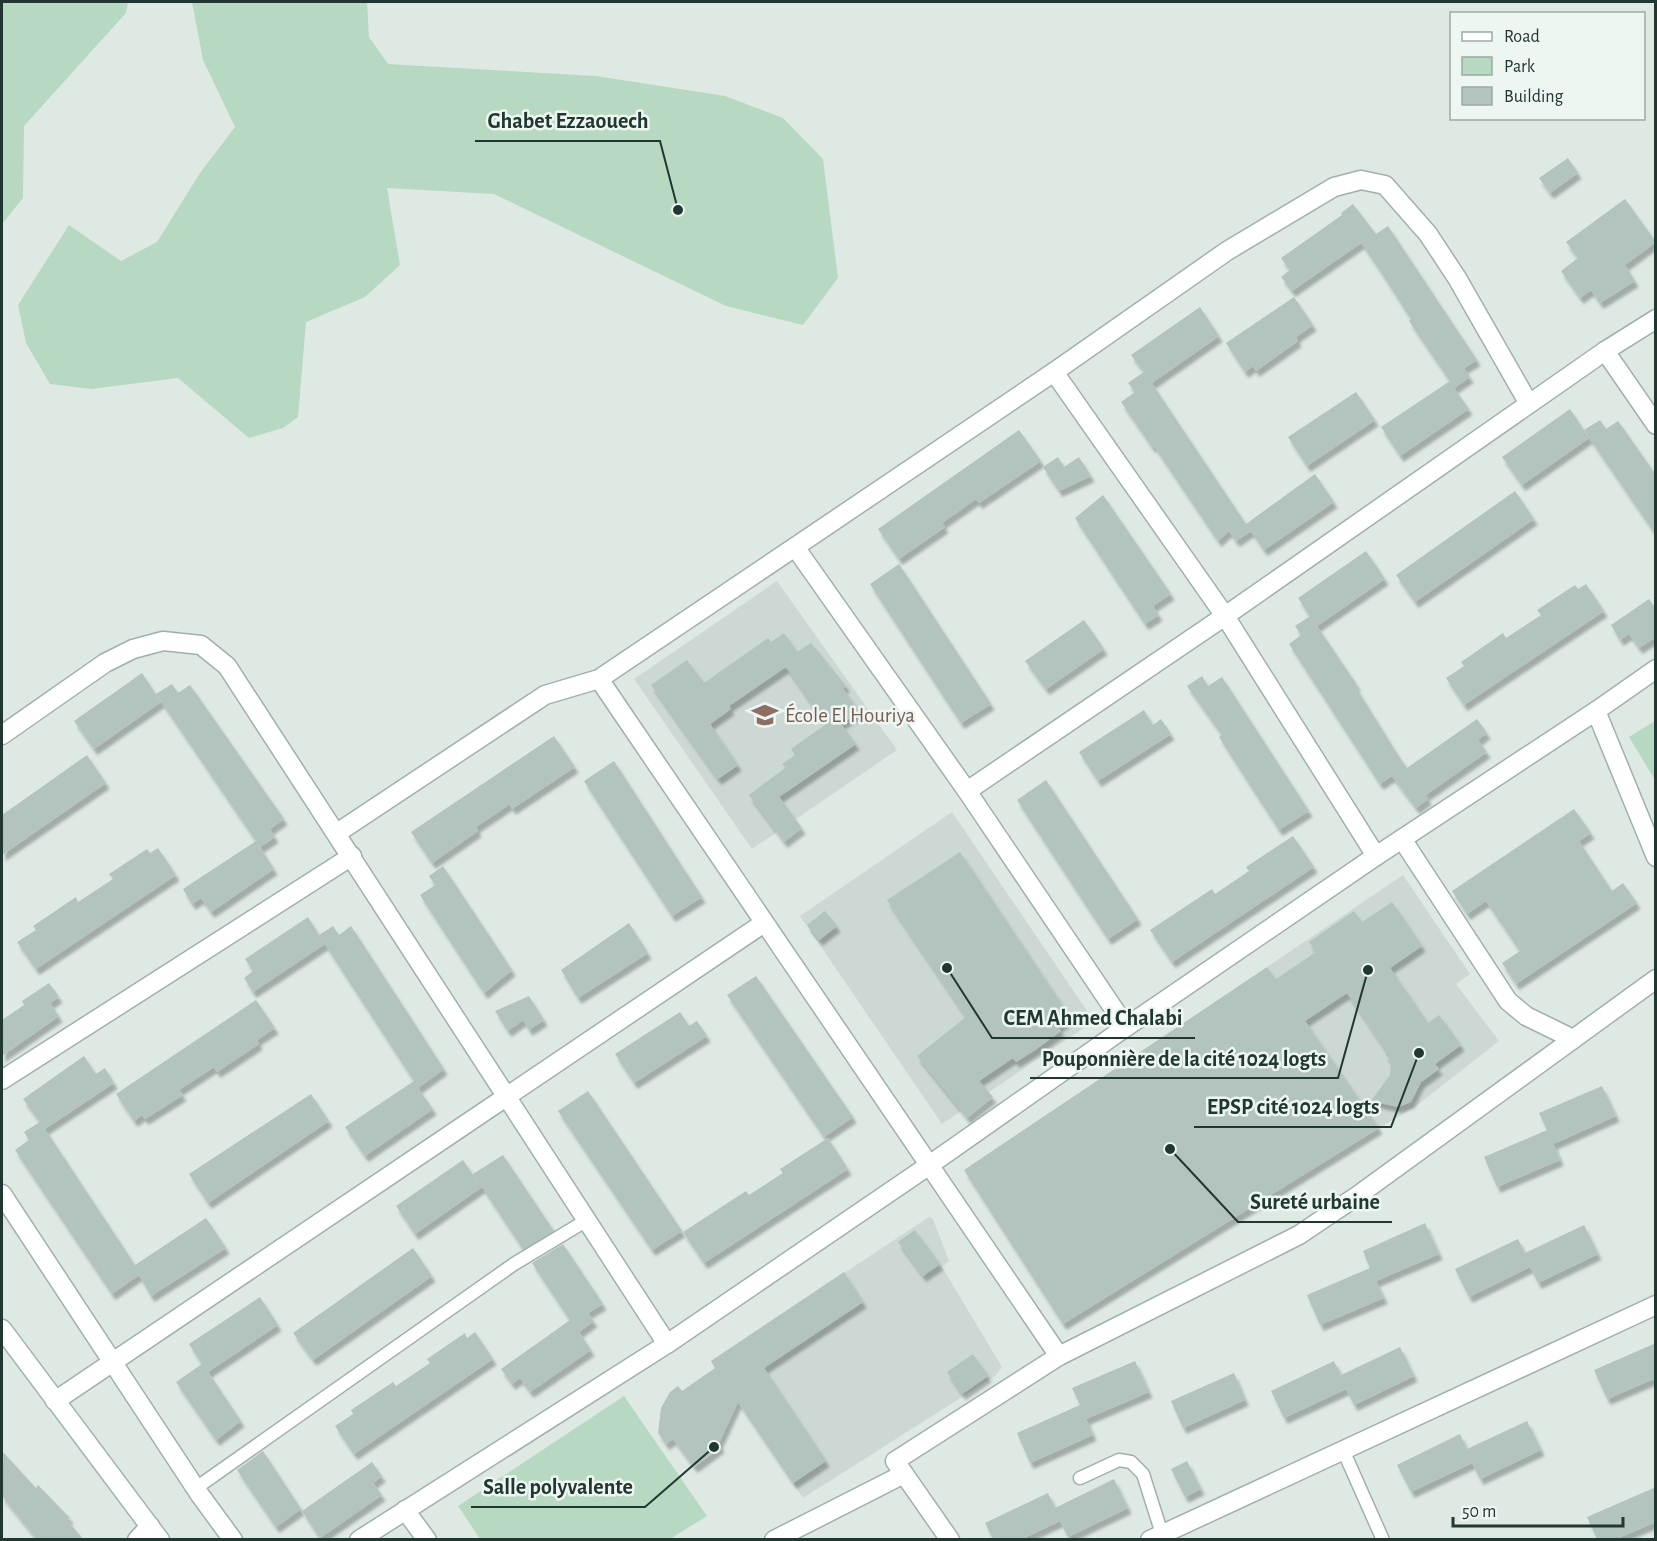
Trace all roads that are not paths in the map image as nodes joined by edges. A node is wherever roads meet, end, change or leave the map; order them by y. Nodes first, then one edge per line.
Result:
1 (1656, 319) edge
2 (1605, 351) junction
3 (1054, 372) junction
4 (1529, 404) junction
5 (1656, 425) edge
6 (795, 547) junction
7 (1225, 616) junction
8 (1656, 669) edge
9 (599, 679) junction
10 (1596, 711) junction
11 (2, 735) edge
12 (967, 791) junction
13 (337, 833) junction
14 (1402, 839) junction
15 (352, 856) junction
16 (1376, 856) junction
17 (1656, 857) edge
18 (764, 923) junction
19 (1656, 979) edge
20 (1126, 1027) junction
21 (1573, 1039) junction
22 (2, 1080) edge
23 (508, 1096) junction
24 (928, 1166) junction
25 (2, 1194) edge
26 (587, 1220) junction
27 (1656, 1305) edge
28 (2, 1329) edge
29 (666, 1344) junction
30 (1059, 1356) junction
31 (114, 1362) junction
32 (55, 1401) junction
33 (1343, 1450) junction
34 (904, 1474) junction
35 (1080, 1478) dead end
36 (196, 1488) junction
37 (405, 1510) junction
38 (155, 1533) edge
39 (1156, 1537) edge
40 (137, 1539) edge
41 (233, 1539) edge
42 (359, 1539) edge
43 (426, 1539) edge
44 (774, 1539) edge
45 (950, 1539) edge
46 (1383, 1539) edge

1 - 2 street
2 - 4 street
2 - 5 street
3 - 4 street
3 - 6 street
3 - 7 street
4 - 7 street
6 - 9 street
6 - 12 street
7 - 12 street
7 - 16 street
8 - 10 street
9 - 13 street
9 - 18 street
10 - 14 street
10 - 17 street
11 - 13 street
12 - 20 street
13 - 15 street
14 - 16 street
14 - 21 street
15 - 22 street
15 - 23 street
16 - 20 street
18 - 23 street
18 - 24 street
19 - 21 street
20 - 24 street
21 - 30 street
23 - 26 street
23 - 31 street
24 - 29 street
24 - 30 street
25 - 31 street
26 - 29 street
26 - 36 lane
27 - 33 street
28 - 32 street
29 - 37 street
30 - 34 street
31 - 32 street
31 - 36 street
32 - 38 street
33 - 39 street
33 - 46 lane
34 - 44 street
34 - 45 street
35 - 39 lane
36 - 41 street
37 - 42 street
37 - 43 street
38 - 40 street

